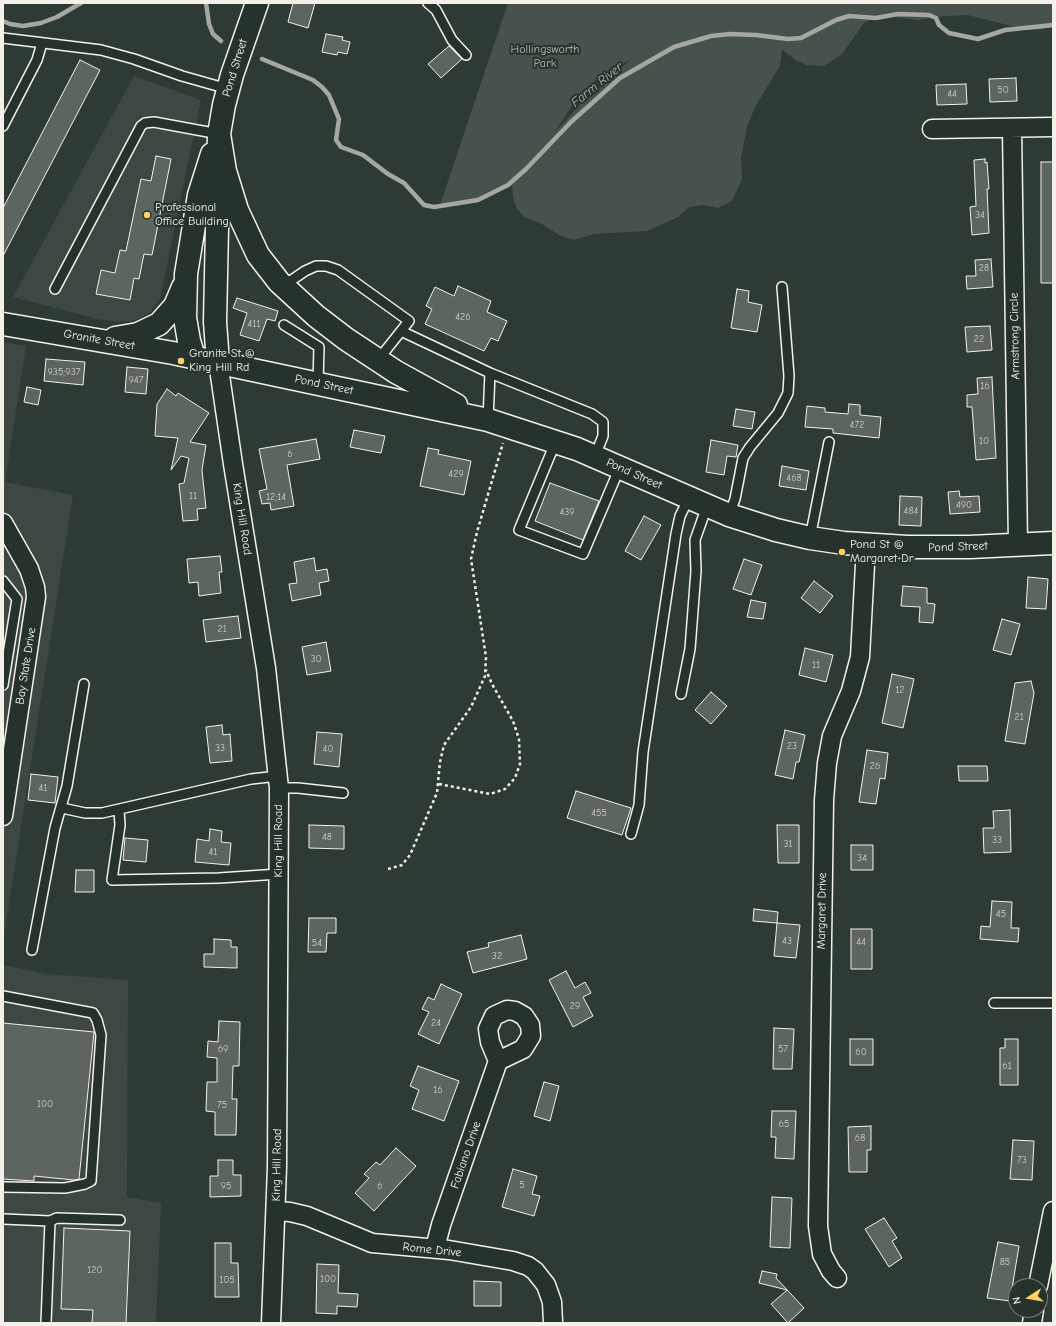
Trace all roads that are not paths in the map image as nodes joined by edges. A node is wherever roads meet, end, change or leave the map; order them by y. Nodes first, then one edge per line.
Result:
1 (257, 3) edge
2 (428, 3) edge
3 (3, 38) edge
4 (42, 43) junction
5 (466, 55) dead end
6 (228, 89) junction
7 (3, 126) edge
8 (1053, 127) edge
9 (1012, 128) junction
10 (932, 129) dead end
11 (219, 134) junction
12 (186, 274) junction
13 (283, 286) junction
14 (782, 287) dead end
15 (55, 288) dead end
16 (3, 324) edge
17 (284, 326) dead end
18 (401, 331) junction
19 (89, 338) junction
20 (194, 357) junction
21 (378, 360) junction
22 (218, 362) junction
23 (490, 373) junction
24 (318, 384) junction
25 (488, 420) junction
26 (556, 441) junction
27 (829, 442) dead end
28 (595, 456) junction
29 (620, 467) junction
30 (698, 502) junction
31 (730, 515) junction
32 (5, 534) edge
33 (810, 538) junction
34 (1053, 543) edge
35 (1018, 545) junction
36 (866, 546) junction
37 (3, 581) edge
38 (36, 598) junction
39 (17, 599) junction
40 (84, 684) dead end
41 (3, 685) edge
42 (681, 694) dead end
43 (279, 782) junction
44 (343, 793) dead end
45 (62, 808) junction
46 (4, 809) edge
47 (119, 810) junction
48 (631, 834) dead end
49 (279, 874) junction
50 (32, 950) dead end
51 (3, 996) edge
52 (994, 1003) dead end
53 (1053, 1003) edge
54 (498, 1061) dead end
55 (3, 1187) edge
56 (276, 1211) junction
57 (1053, 1211) edge
58 (3, 1219) edge
59 (120, 1220) dead end
60 (50, 1221) junction
61 (435, 1248) junction
62 (837, 1278) dead end
63 (1040, 1278) edge
64 (46, 1323) edge
65 (271, 1323) edge
66 (553, 1323) edge

1 - 6 main road, Pond Street
2 - 5 lane
3 - 4 lane
4 - 6 lane
4 - 7 lane
6 - 11 main road, Pond Street
8 - 9 street
9 - 10 street
9 - 35 street, Armstrong Circle
11 - 12 main road, Pond Street
11 - 13 main road
11 - 15 lane
11 - 22 main road, Pond Street
12 - 19 main road
12 - 20 main road, Pond Street
13 - 18 lane
13 - 21 main road
14 - 31 lane
16 - 19 main road, Granite Street
17 - 24 lane
18 - 21 lane
18 - 23 lane
19 - 20 main road, Granite Street
20 - 22 main road, Pond Street
21 - 25 main road
22 - 24 main road, Pond Street
22 - 43 street, King Hill Road
23 - 25 lane
23 - 28 lane
24 - 25 main road, Pond Street
25 - 26 main road, Pond Street
26 - 28 main road, Pond Street
26 - 29 lane
27 - 33 lane
28 - 29 main road, Pond Street
29 - 30 main road, Pond Street
30 - 31 main road, Pond Street
30 - 42 lane
30 - 48 lane
31 - 33 main road, Pond Street
32 - 38 street, Bay State Drive
33 - 36 main road, Pond Street
34 - 35 main road, Pond Street
35 - 36 main road, Pond Street
36 - 62 street, Margaret Drive
37 - 39 lane
38 - 39 lane
38 - 46 street, Bay State Drive
39 - 41 lane
40 - 45 lane
43 - 44 lane
43 - 47 lane
43 - 49 street, King Hill Road
45 - 47 lane
45 - 50 lane
47 - 49 lane
49 - 56 street, King Hill Road
51 - 55 lane
52 - 53 lane
54 - 61 street, Fabiano Drive
56 - 61 street, Rome Drive
56 - 65 street, King Hill Road
57 - 63 street
58 - 60 lane
59 - 60 lane
60 - 64 lane
61 - 66 street, Rome Drive

